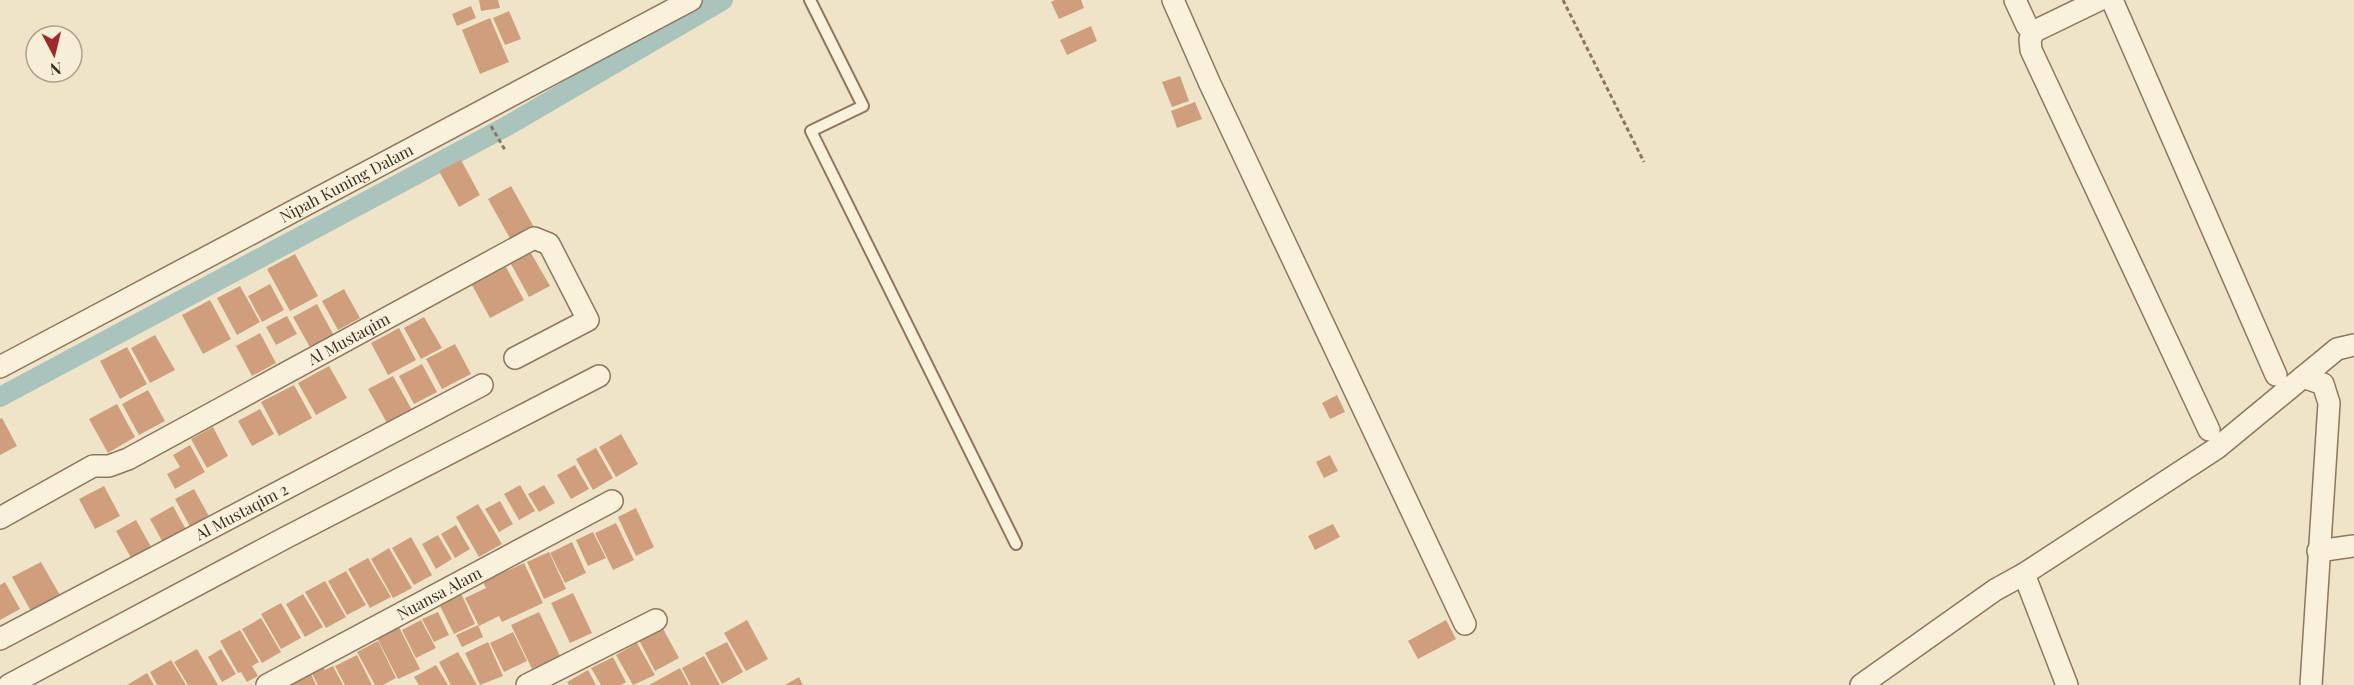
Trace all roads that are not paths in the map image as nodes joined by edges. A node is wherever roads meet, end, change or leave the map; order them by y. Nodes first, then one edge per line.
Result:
1 (691, 0) edge
2 (810, 0) edge
3 (1173, 0) edge
4 (2014, 0) edge
5 (2099, 0) edge
6 (2112, 0) edge
7 (2027, 26) dead end
8 (2354, 345) edge
9 (515, 358) dead end
10 (0, 367) edge
11 (2276, 375) dead end
12 (599, 376) dead end
13 (2303, 377) junction
14 (482, 385) dead end
15 (2209, 430) dead end
16 (612, 501) dead end
17 (0, 518) edge
18 (1016, 544) dead end
19 (2354, 546) edge
20 (2318, 551) junction
21 (2024, 574) junction
22 (656, 620) dead end
23 (1466, 624) dead end
24 (0, 639) edge
25 (9, 685) edge
26 (267, 685) edge
27 (527, 685) edge
28 (1861, 685) edge
29 (2067, 685) edge
30 (2311, 685) edge

1 - 10 street, Nipah Kuning Dalam
2 - 18 lane
3 - 23 street
4 - 7 street
5 - 15 street
6 - 11 street
8 - 13 street
9 - 17 street, Al Mustaqim
12 - 25 street
13 - 20 street
13 - 21 street
14 - 24 street, Al Mustaqim 2
16 - 26 street, Nuansa Alam
19 - 20 street
20 - 30 street
21 - 28 street
21 - 29 street
22 - 27 street

